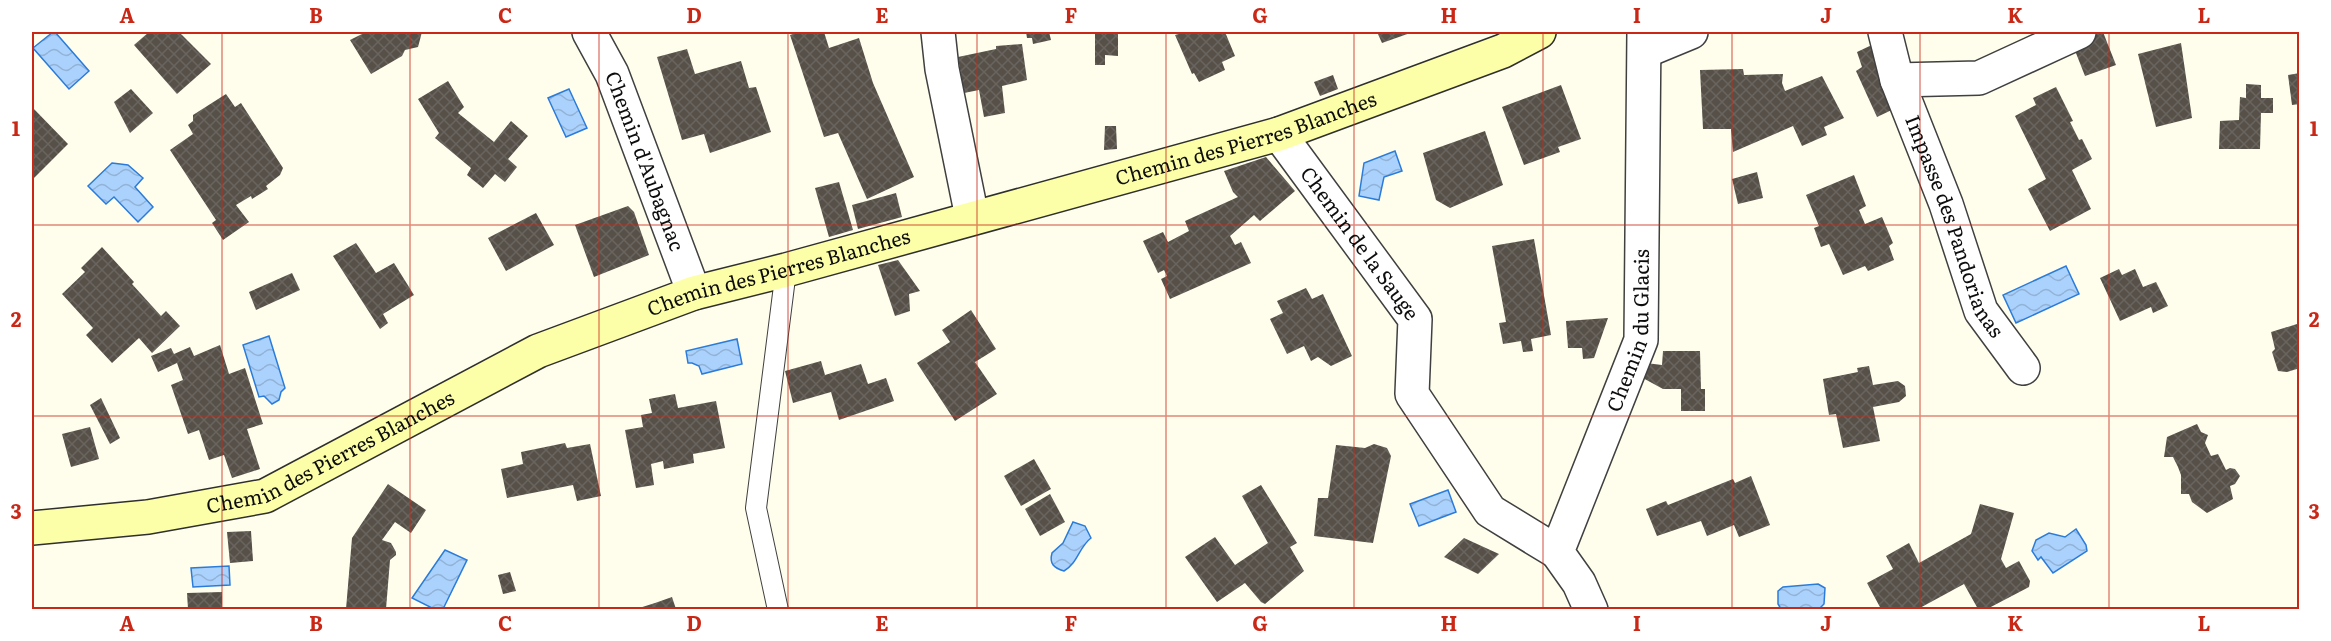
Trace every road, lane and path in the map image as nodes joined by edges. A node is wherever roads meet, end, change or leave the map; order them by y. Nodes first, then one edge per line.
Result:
1 (589, 32) edge
2 (938, 32) edge
3 (1539, 32) edge
4 (1691, 32) edge
5 (1885, 32) edge
6 (2079, 32) edge
7 (1644, 41) edge
8 (1897, 80) junction
9 (1279, 134) junction
10 (972, 217) junction
11 (786, 270) junction
12 (694, 293) junction
13 (2023, 368) dead end
14 (32, 528) edge
15 (1557, 552) junction
16 (778, 609) edge
17 (1591, 609) edge

1 - 12 street, Chemin d'Aubagnac
2 - 10 street
3 - 9 street, Chemin des Pierres Blanches
4 - 7 street
5 - 8 street, Impasse des Pandorianas
6 - 8 street
7 - 15 street, Chemin du Glacis
8 - 13 street, Impasse des Pandorianas
9 - 10 street, Chemin des Pierres Blanches
9 - 15 street, Chemin de la Sauge
10 - 11 street, Chemin des Pierres Blanches
11 - 12 street, Chemin des Pierres Blanches
11 - 16 lane
12 - 14 street, Chemin des Pierres Blanches
15 - 17 street

